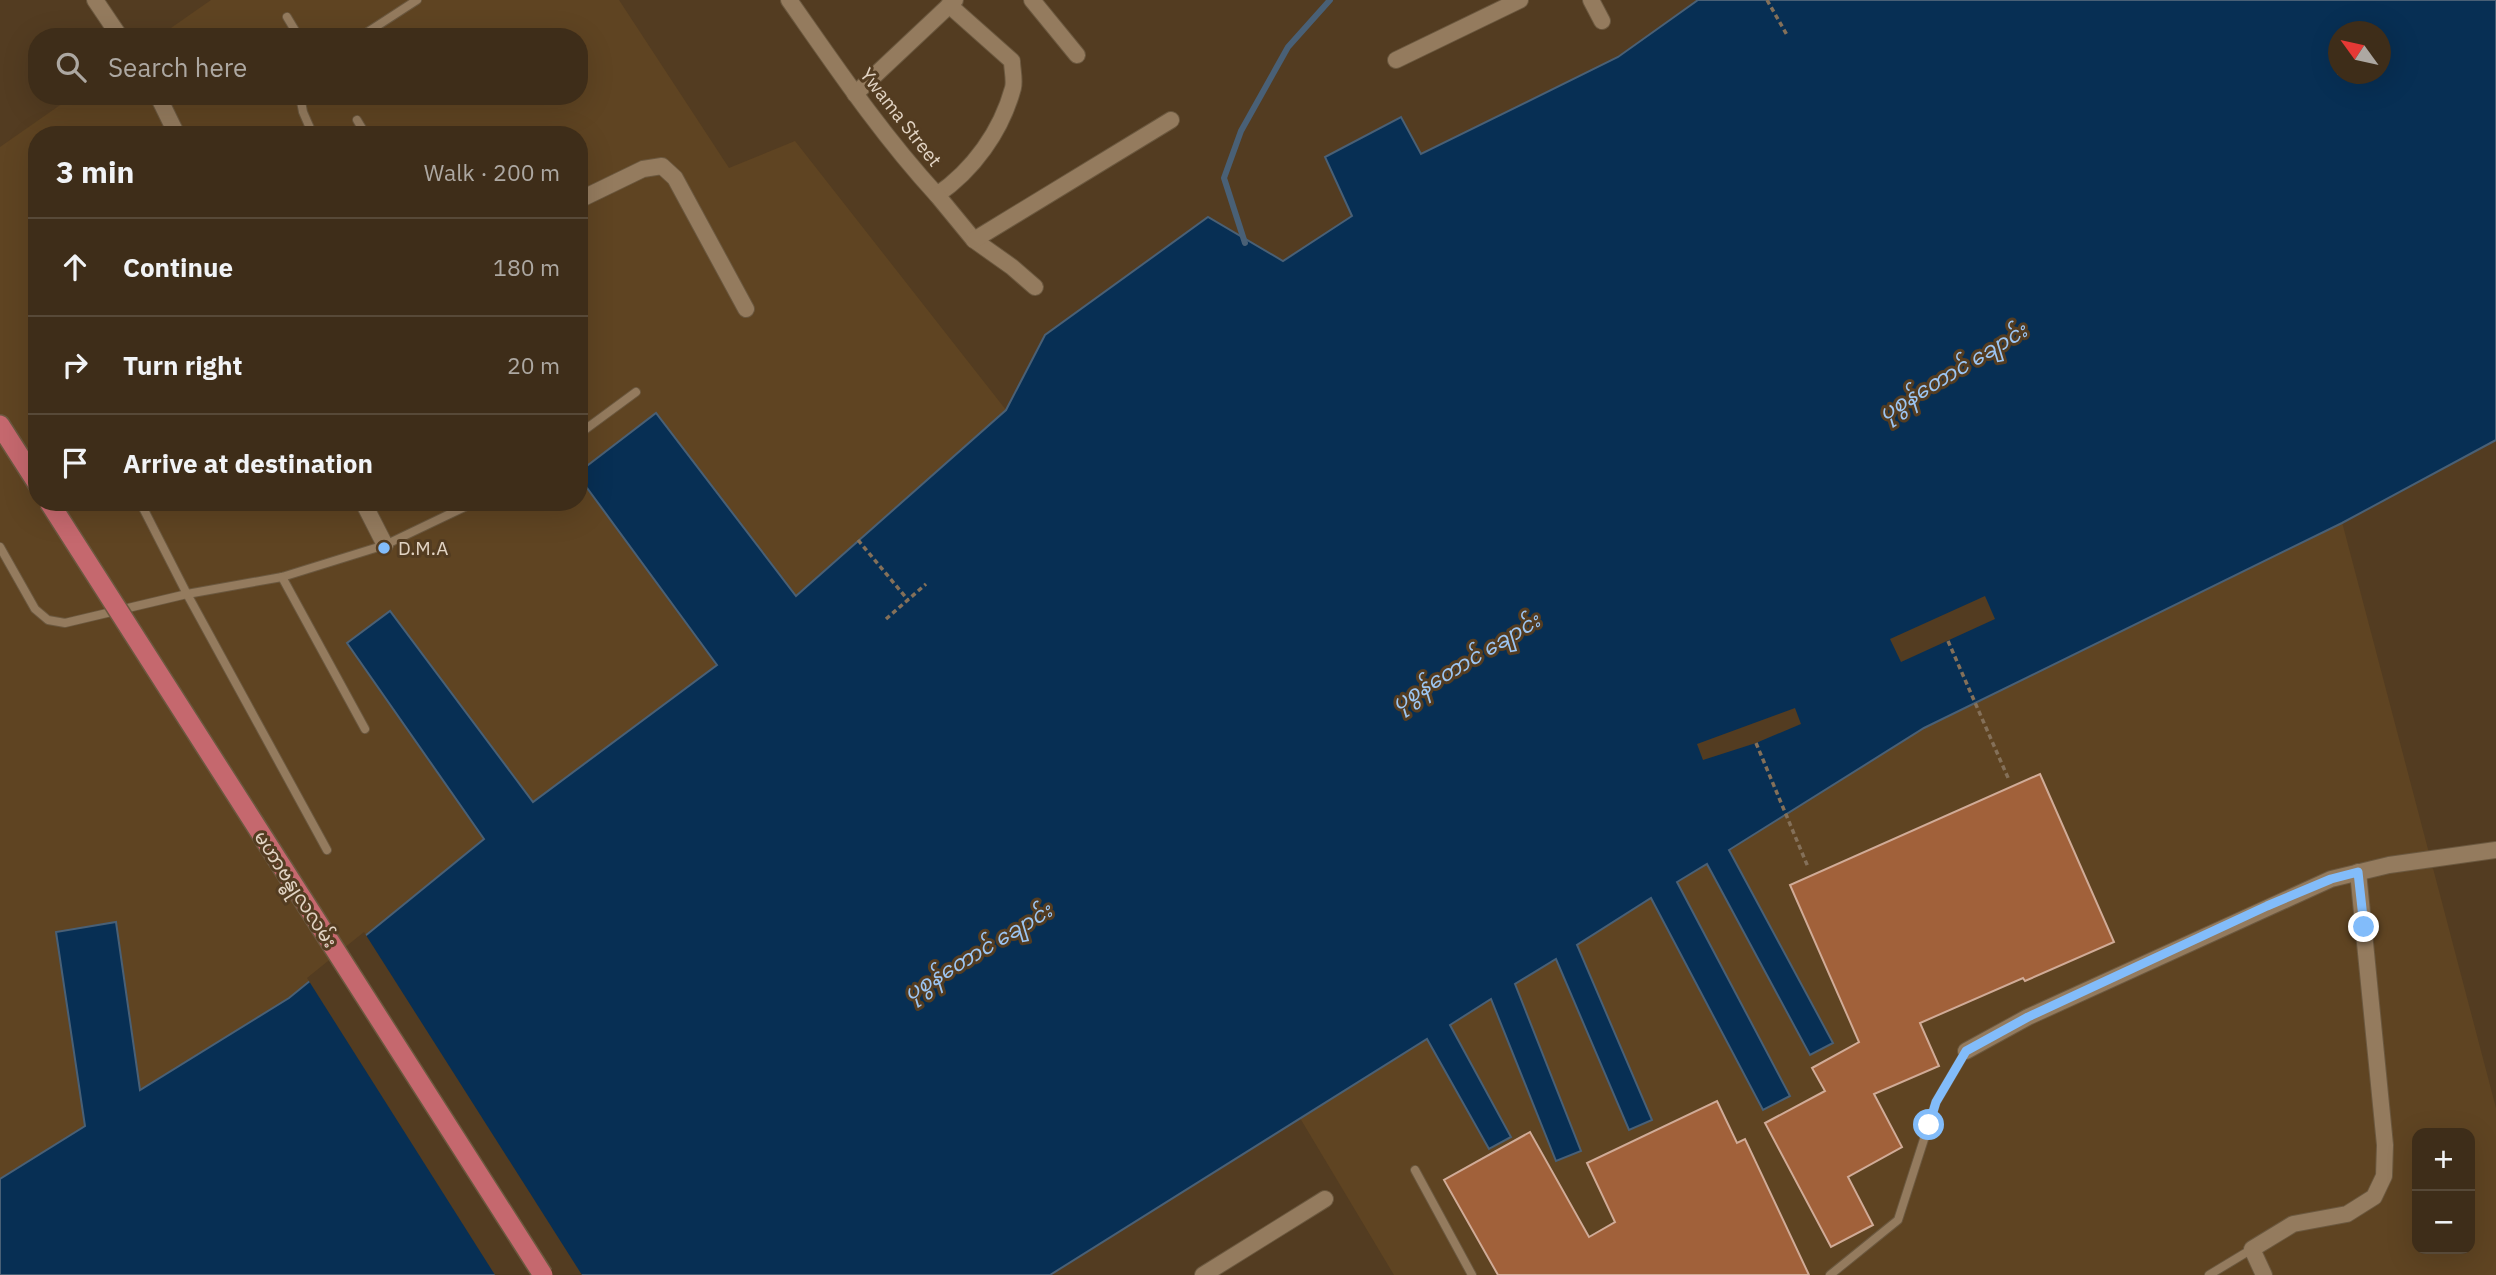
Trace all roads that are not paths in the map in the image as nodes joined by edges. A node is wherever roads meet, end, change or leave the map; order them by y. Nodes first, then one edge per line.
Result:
1 (94, 0) edge
2 (417, 0) edge
3 (789, 0) edge
4 (1032, 0) edge
5 (1520, 0) edge
6 (1591, 0) edge
7 (952, 3) edge
8 (287, 17) dead end
9 (1602, 21) dead end
10 (114, 28) edge
11 (294, 28) edge
12 (374, 28) edge
13 (1077, 55) dead end
14 (1396, 60) dead end
15 (855, 94) junction
16 (162, 105) edge
17 (302, 105) edge
18 (357, 120) dead end
19 (1171, 120) dead end
20 (173, 126) edge
21 (309, 126) edge
22 (361, 126) edge
23 (937, 195) junction
24 (588, 196) edge
25 (974, 240) junction
26 (1035, 287) dead end
27 (746, 309) dead end
28 (636, 392) dead end
29 (0, 425) edge
30 (588, 427) edge
31 (28, 469) edge
32 (55, 511) edge
33 (145, 511) edge
34 (368, 511) edge
35 (456, 511) edge
36 (385, 545) junction
37 (0, 548) edge
38 (282, 577) junction
39 (187, 594) junction
40 (365, 729) dead end
41 (327, 850) dead end
42 (2496, 850) edge
43 (2358, 872) junction
44 (1966, 1051) joint
45 (1415, 1170) dead end
46 (1325, 1199) dead end
47 (2252, 1249) junction
48 (543, 1275) edge
49 (1203, 1275) edge
50 (1472, 1275) edge
51 (1830, 1275) edge
52 (2210, 1275) edge
53 (2264, 1275) edge

1 - 10 street
2 - 12 lane
3 - 15 street, Ywama Street
4 - 13 street
5 - 14 street
6 - 9 street
7 - 15 street
7 - 23 street, Ywama Street
8 - 11 lane
15 - 23 street, Ywama Street
16 - 20 street
17 - 21 lane
18 - 22 lane
19 - 25 street
23 - 25 street
24 - 27 street
25 - 26 street
28 - 30 lane
29 - 31 main road
32 - 48 main road, မဟာဗန္ဓုလလမ်း, bridge
33 - 39 lane
34 - 36 street
35 - 36 lane
36 - 38 lane
37 - 39 lane
38 - 39 lane
38 - 40 lane
39 - 41 lane
42 - 43 street
43 - 44 street
43 - 47 street
44 - 51 lane
45 - 50 lane
46 - 49 street
47 - 52 lane
47 - 53 street

